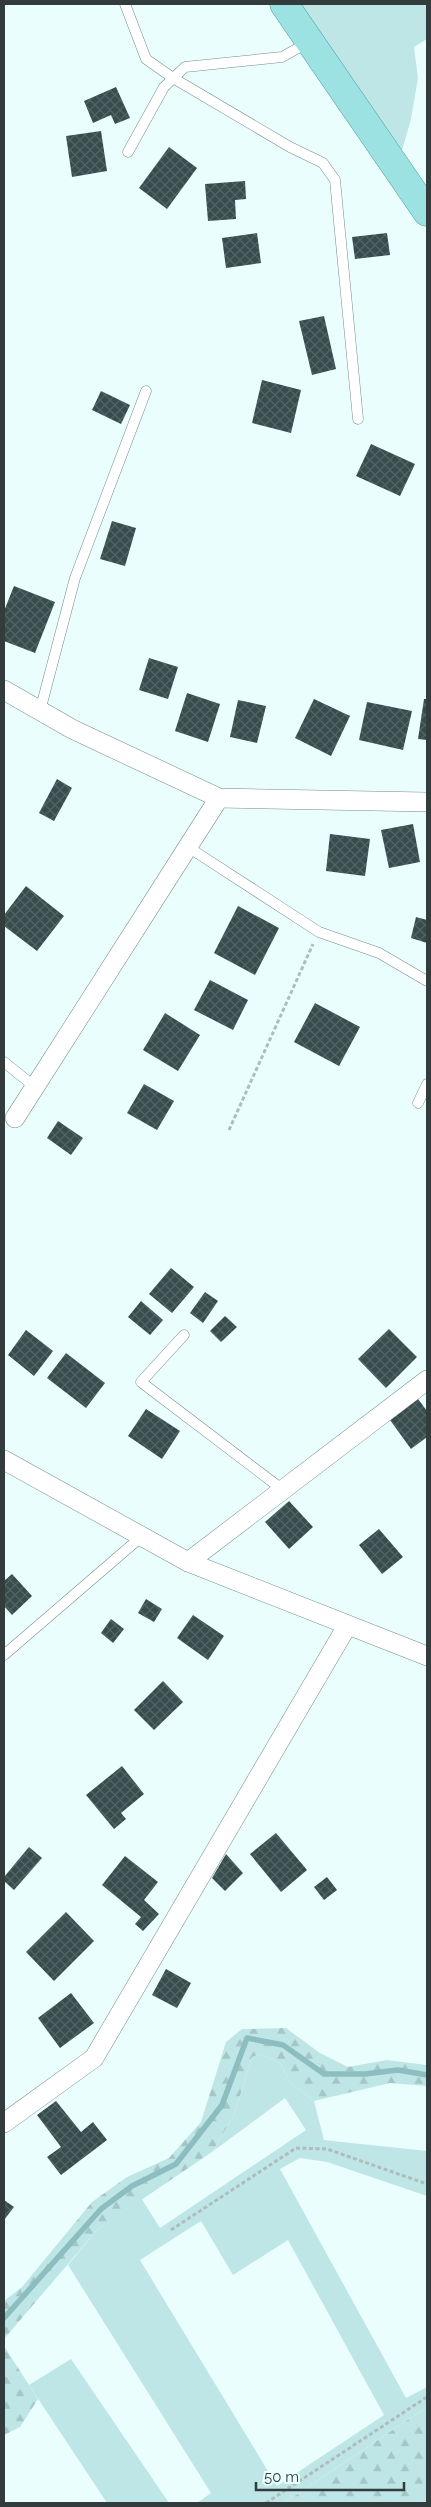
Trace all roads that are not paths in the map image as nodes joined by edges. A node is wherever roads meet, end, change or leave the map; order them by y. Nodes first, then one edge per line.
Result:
1 (125, 4) edge
2 (284, 4) edge
3 (310, 41) junction
4 (173, 78) junction
5 (128, 152) dead end
6 (427, 212) edge
7 (146, 391) dead end
8 (358, 419) dead end
9 (4, 690) edge
10 (40, 711) junction
11 (219, 798) junction
12 (427, 802) edge
13 (188, 847) junction
14 (427, 981) edge
15 (4, 1062) edge
16 (427, 1084) edge
17 (35, 1086) junction
18 (418, 1102) dead end
19 (16, 1118) dead end
20 (184, 1335) dead end
21 (427, 1380) edge
22 (4, 1460) edge
23 (283, 1490) junction
24 (141, 1537) junction
25 (188, 1562) junction
26 (347, 1626) junction
27 (4, 1655) edge
28 (427, 1656) edge
29 (4, 2123) edge

1 - 4 lane
2 - 3 main road
3 - 4 lane
3 - 6 main road
4 - 5 lane
4 - 8 lane
7 - 10 lane
9 - 10 street
10 - 11 street
11 - 12 street
11 - 13 street
13 - 14 lane
13 - 17 street
15 - 17 lane
16 - 18 lane
17 - 19 street
20 - 23 lane
21 - 23 street
22 - 24 street
23 - 25 street
24 - 25 street
24 - 27 lane
25 - 26 street
26 - 28 street
26 - 29 street

